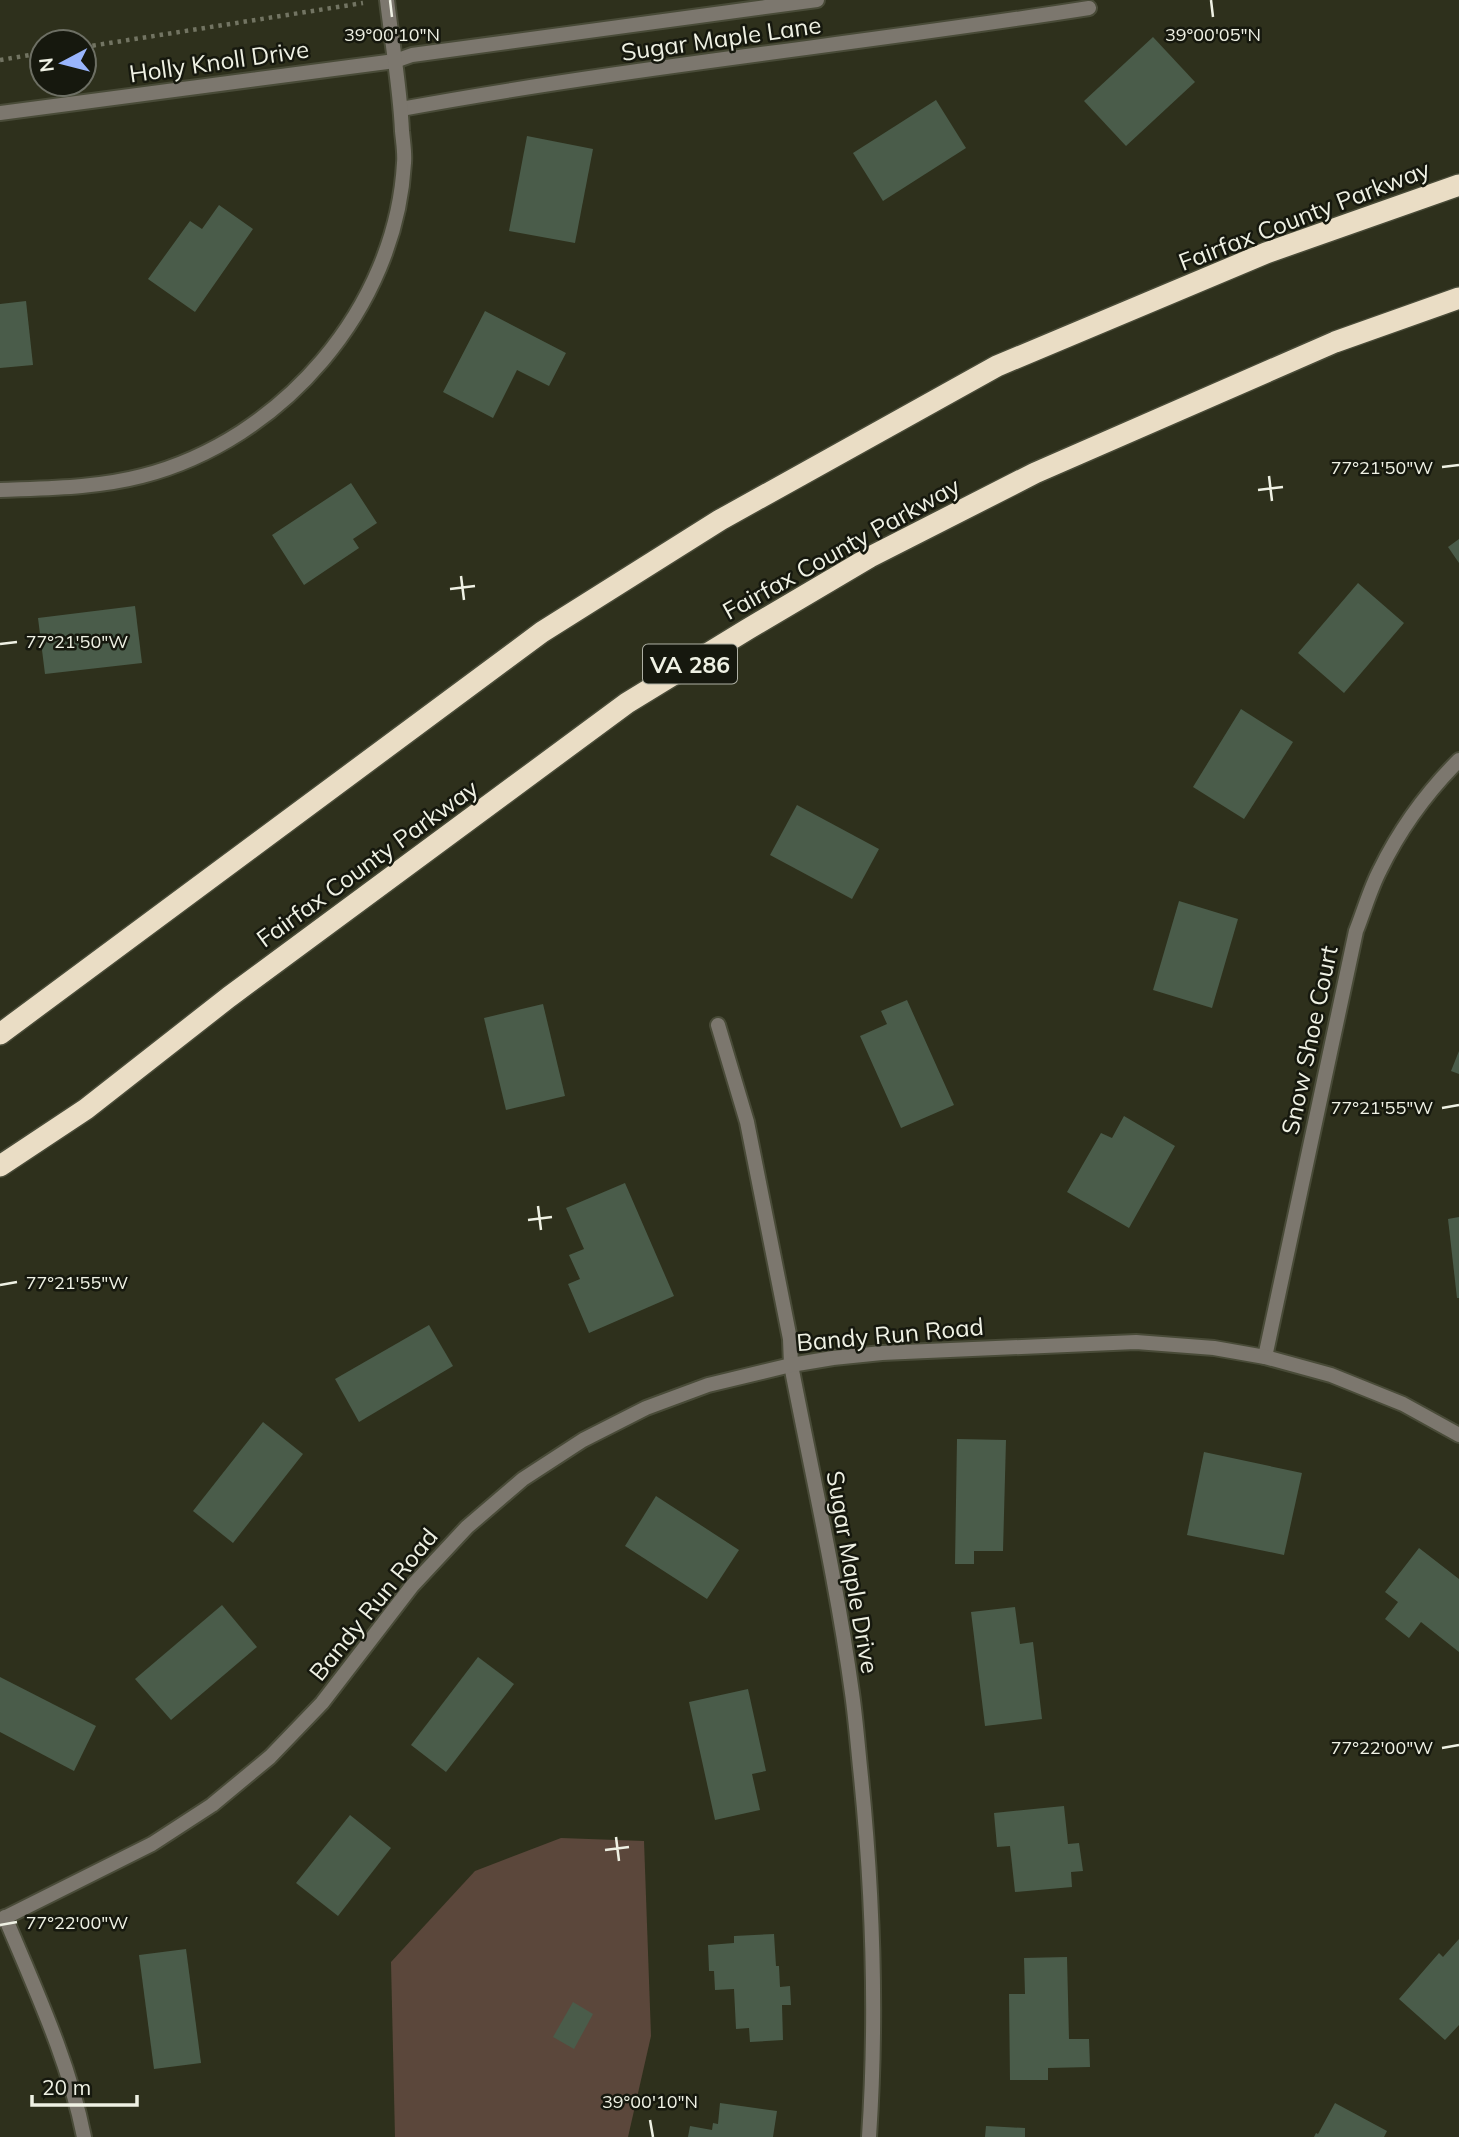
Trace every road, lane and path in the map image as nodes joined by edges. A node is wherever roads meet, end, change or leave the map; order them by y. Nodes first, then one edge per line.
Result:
1 (387, 0) edge
2 (817, 0) edge
3 (369, 2) dead end
4 (1089, 8) dead end
5 (98, 45) edge
6 (28, 56) edge
7 (0, 60) edge
8 (395, 61) junction
9 (401, 109) junction
10 (0, 113) edge
11 (1459, 185) edge
12 (1459, 298) edge
13 (0, 490) edge
14 (1459, 760) edge
15 (718, 1024) dead end
16 (0, 1034) edge
17 (0, 1166) edge
18 (1265, 1357) junction
19 (791, 1365) junction
20 (1459, 1435) edge
21 (3, 1918) edge
22 (84, 2137) edge
23 (869, 2137) edge

1 - 8 street
2 - 8 street, Holly Knoll Drive
3 - 5 path
4 - 9 street, Sugar Maple Lane
6 - 7 path
8 - 9 street
8 - 10 street, Holly Knoll Drive
9 - 13 street
11 - 16 highway, Fairfax County Parkway
12 - 17 highway, Fairfax County Parkway / VA 286
14 - 18 street, Snow Shoe Court
15 - 19 street, Sugar Maple Drive
18 - 19 street, Bandy Run Road
18 - 20 street, Bandy Run Road
19 - 21 street, Bandy Run Road
19 - 23 street, Sugar Maple Drive
21 - 22 street

